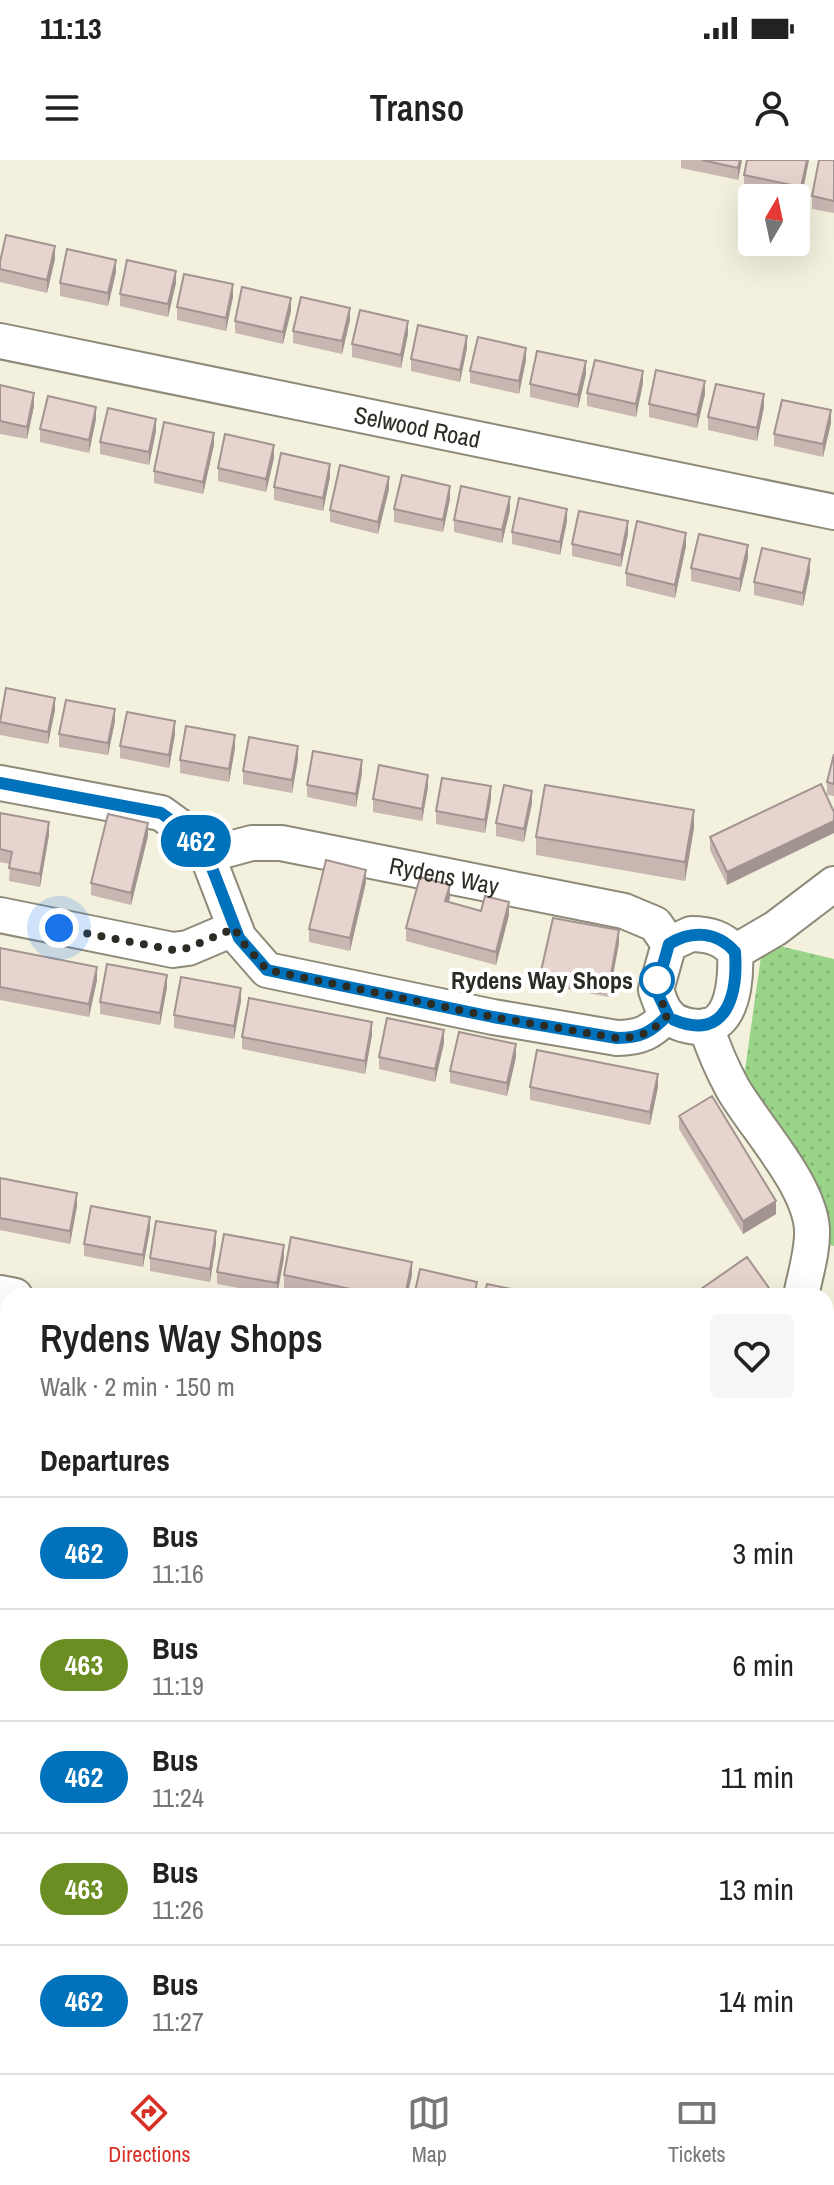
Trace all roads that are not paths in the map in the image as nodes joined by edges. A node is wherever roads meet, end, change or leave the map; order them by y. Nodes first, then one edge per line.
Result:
1 (0, 341) edge
2 (834, 512) edge
3 (0, 783) edge
4 (207, 855) junction
5 (834, 884) edge
6 (0, 915) edge
7 (235, 928) junction
8 (669, 944) junction
9 (735, 952) junction
10 (668, 1015) junction
11 (706, 1026) junction
12 (803, 1288) edge

1 - 2 street, Selwood Road
3 - 4 street
4 - 7 street
4 - 8 street, Rydens Way
5 - 9 street
6 - 7 street
7 - 10 street
8 - 9 street
8 - 10 street
9 - 11 street
10 - 11 street
11 - 12 street

